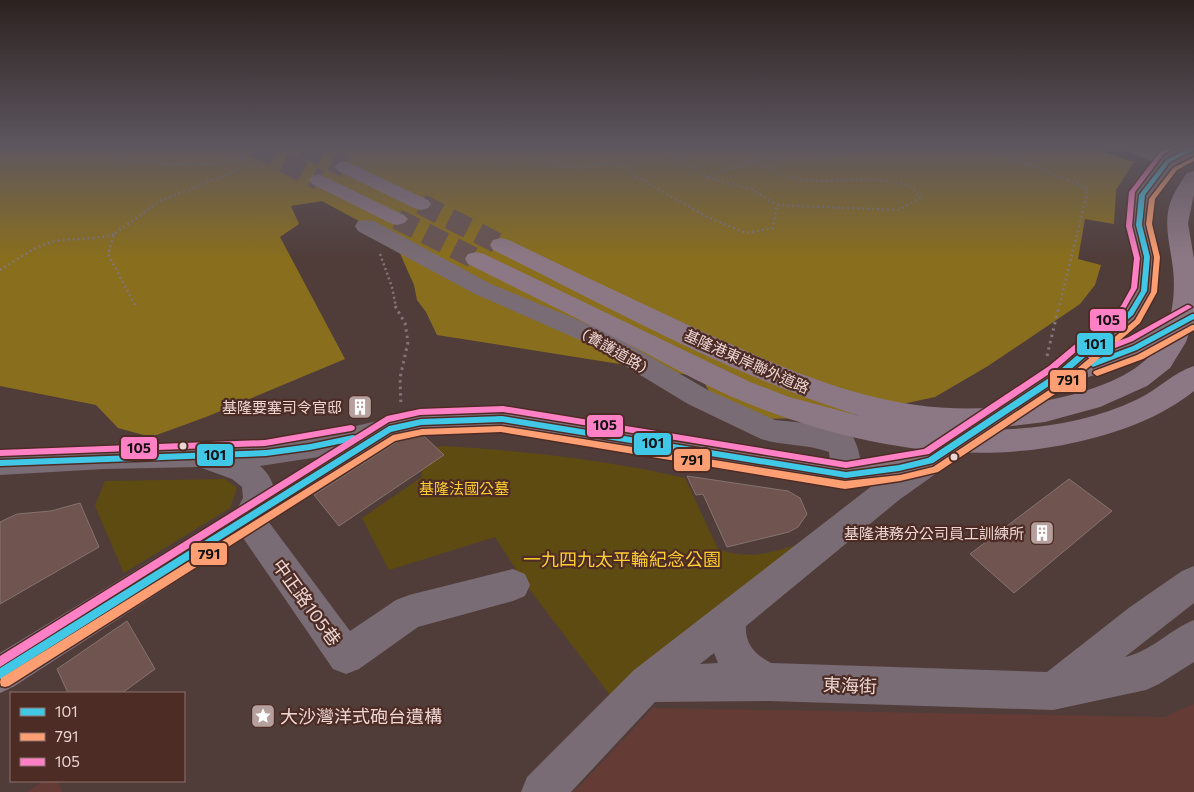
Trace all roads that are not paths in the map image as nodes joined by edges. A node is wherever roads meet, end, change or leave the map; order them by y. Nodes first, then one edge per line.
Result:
1 (327, 184) tunnel mouth
2 (380, 184) edge
3 (1150, 184) edge
4 (1190, 184) edge
5 (421, 204) tunnel mouth
6 (397, 219) tunnel mouth
7 (366, 226) dead end
8 (501, 245) tunnel mouth
9 (476, 259) tunnel mouth
10 (1194, 316) edge
11 (1194, 330) edge
12 (1135, 348) junction
13 (1050, 369) junction
14 (1194, 376) edge
15 (396, 428) junction
16 (202, 456) junction
17 (930, 461) junction
18 (0, 463) edge
19 (846, 475) junction
20 (248, 519) junction
21 (1194, 582) edge
22 (513, 585) dead end
23 (729, 618) junction
24 (1194, 638) edge
25 (0, 674) edge
26 (769, 682) junction
27 (647, 683) junction
28 (1053, 691) junction
29 (542, 792) edge

1 - 6 highway
2 - 5 highway
3 - 13 main road
4 - 8 highway, 基隆港東岸聯外道路
7 - 19 street, (養護道路)
9 - 14 highway, 基隆港東岸聯外道路
10 - 12 main road
11 - 12 street
12 - 13 main road
13 - 17 main road
15 - 16 street
15 - 19 main road
15 - 20 main road
16 - 18 street
16 - 20 street
17 - 19 main road
17 - 23 street
20 - 22 street, 中正路105巷
20 - 25 main road
21 - 28 street
23 - 26 street
23 - 27 street
24 - 28 street, 東海街
26 - 27 street, 東海街
26 - 28 street, 東海街
27 - 29 street

